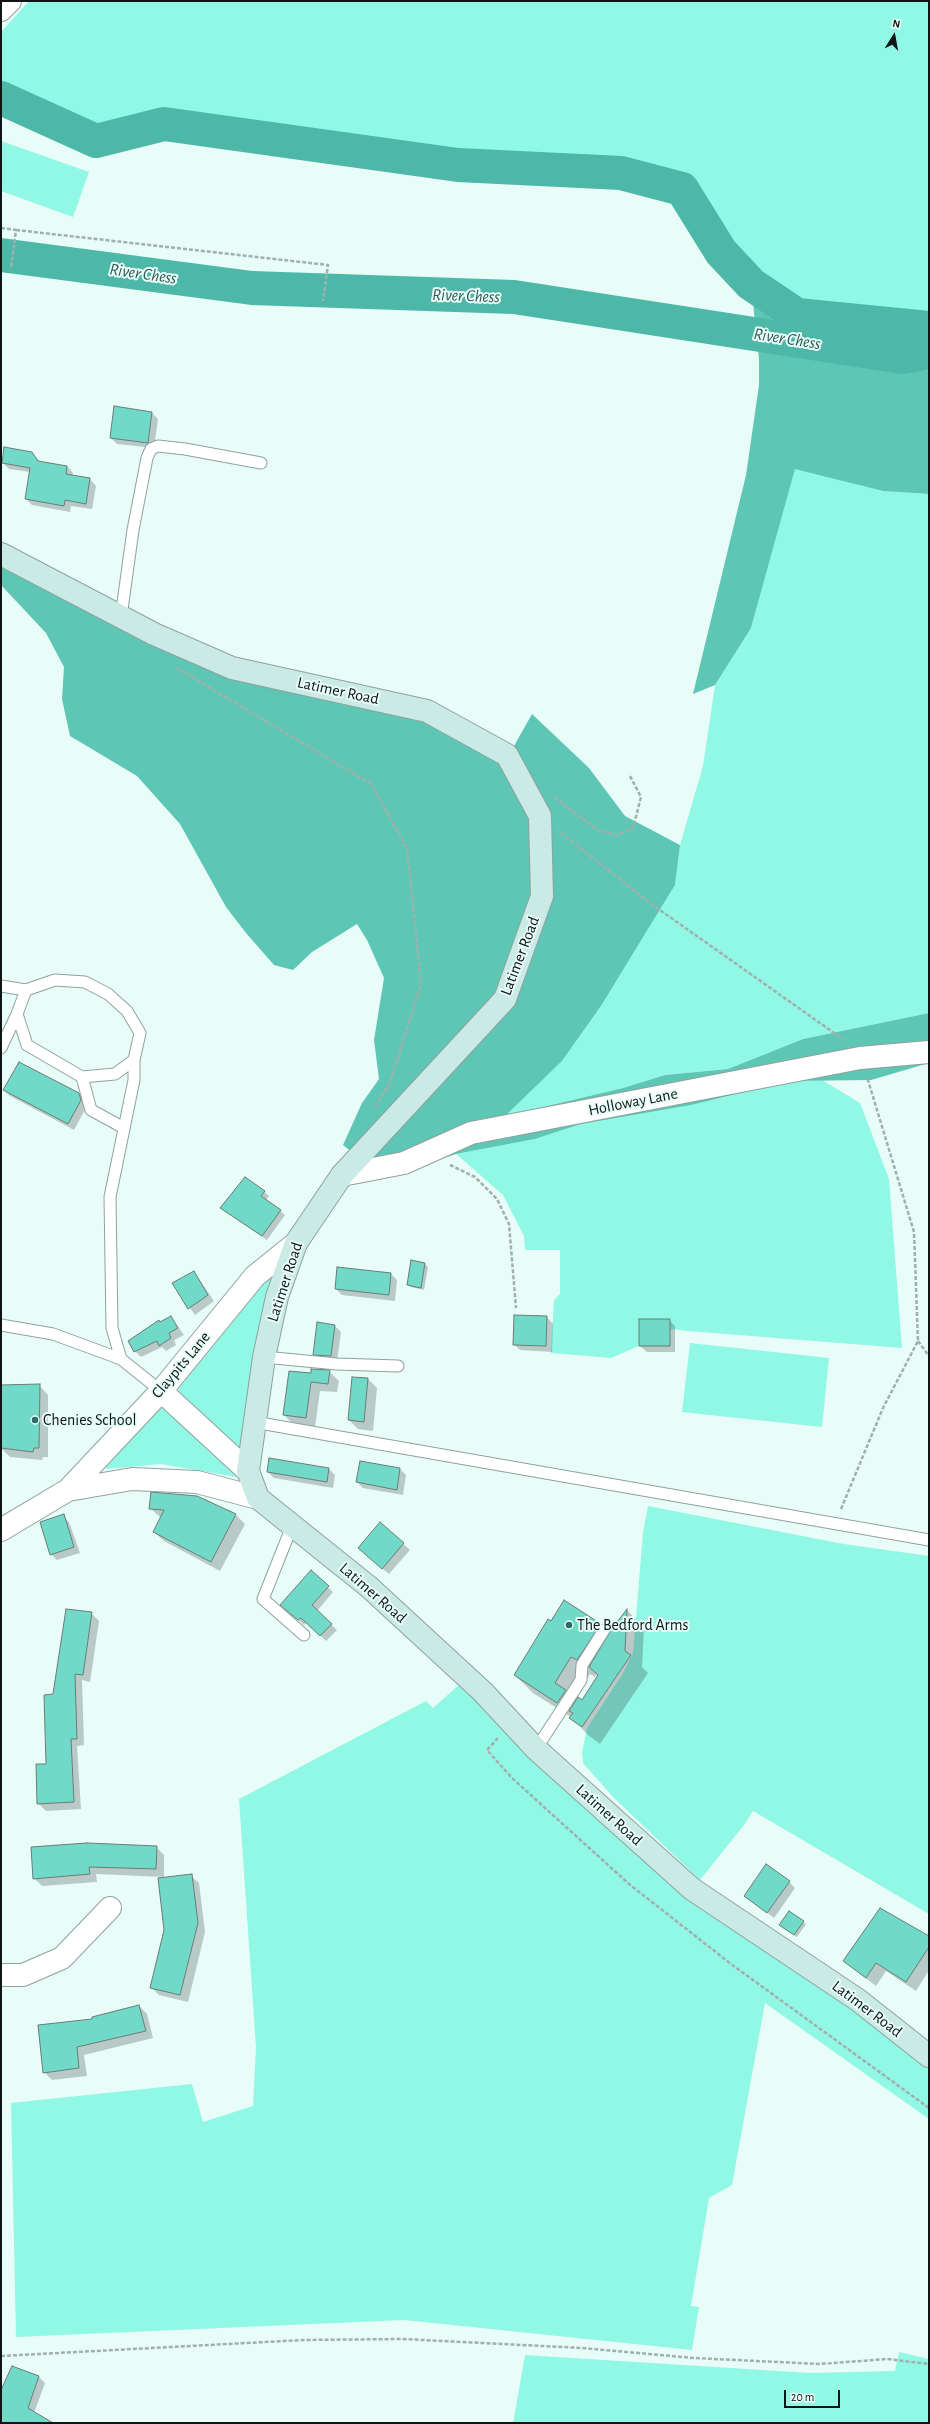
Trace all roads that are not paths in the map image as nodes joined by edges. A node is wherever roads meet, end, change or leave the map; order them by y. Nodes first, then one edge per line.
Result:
1 (10, 1) edge
2 (1, 10) edge
3 (261, 462) dead end
4 (1, 554) edge
5 (121, 617) junction
6 (1, 986) edge
7 (26, 990) junction
8 (17, 1014) junction
9 (1, 1048) edge
10 (929, 1052) edge
11 (134, 1060) junction
12 (82, 1077) junction
13 (124, 1128) junction
14 (342, 1175) junction
15 (296, 1243) junction
16 (1, 1325) edge
17 (264, 1357) junction
18 (121, 1359) junction
19 (398, 1366) dead end
20 (161, 1391) junction
21 (254, 1422) junction
22 (248, 1471) junction
23 (68, 1490) junction
24 (258, 1498) junction
25 (292, 1526) junction
26 (1, 1530) edge
27 (929, 1540) edge
28 (604, 1630) dead end
29 (304, 1635) dead end
30 (536, 1749) junction
31 (110, 1908) dead end
32 (1, 1975) edge
33 (929, 2056) edge

1 - 2 street
3 - 5 lane
4 - 5 street, Latimer Road
5 - 14 street, Latimer Road
6 - 7 lane
7 - 8 lane
7 - 11 lane
8 - 9 lane
8 - 12 lane
10 - 14 street, Holloway Lane
11 - 12 lane
11 - 13 lane
12 - 13 lane
13 - 18 lane
14 - 15 street, Latimer Road
15 - 17 street, Latimer Road
15 - 20 street, Claypits Lane
16 - 18 lane
17 - 19 lane
17 - 21 street, Latimer Road
18 - 20 lane
20 - 22 street
20 - 23 street, Claypits Lane
21 - 22 street, Latimer Road
21 - 27 lane
22 - 24 street, Latimer Road
23 - 24 street, Claypits Lane
23 - 26 street, Claypits Lane
24 - 25 street, Latimer Road
25 - 29 lane
25 - 30 street, Latimer Road
28 - 30 lane
30 - 33 street, Latimer Road
31 - 32 street

